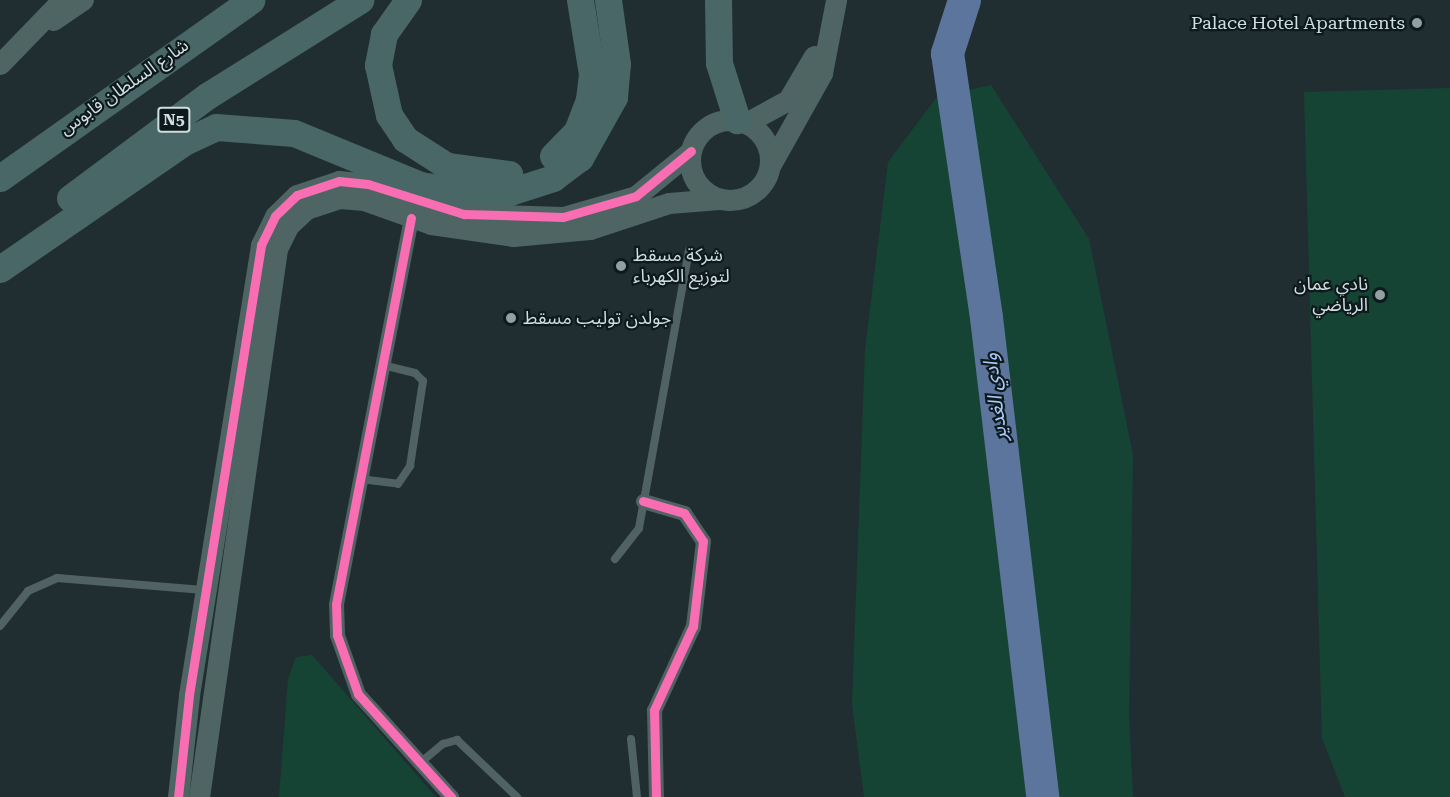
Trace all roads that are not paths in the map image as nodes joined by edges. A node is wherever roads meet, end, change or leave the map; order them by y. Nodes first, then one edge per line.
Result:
1 (62, 0) edge
2 (83, 0) edge
3 (251, 0) edge
4 (360, 0) edge
5 (408, 0) edge
6 (580, 0) edge
7 (608, 0) edge
8 (717, 0) edge
9 (825, 0) edge
10 (836, 0) edge
11 (38, 30) junction
12 (0, 64) edge
13 (742, 122) junction
14 (691, 151) junction
15 (771, 164) junction
16 (0, 178) edge
17 (719, 199) junction
18 (411, 218) junction
19 (689, 250) dead end
20 (0, 256) edge
21 (0, 269) edge
22 (383, 365) junction
23 (360, 479) junction
24 (643, 501) junction
25 (615, 559) dead end
26 (206, 590) junction
27 (0, 626) edge
28 (631, 739) dead end
29 (420, 763) junction
30 (178, 797) edge
31 (199, 797) edge
32 (451, 797) edge
33 (517, 797) edge
34 (637, 797) edge
35 (656, 797) edge

1 - 11 street
2 - 11 street
3 - 16 highway, شارع السلطان قابوس
4 - 20 highway, N5
5 - 6 highway
7 - 21 highway
8 - 13 highway
9 - 13 street
10 - 15 street
11 - 12 street
13 - 14 street
13 - 15 street
14 - 17 street
14 - 26 street
15 - 17 street
17 - 18 street
18 - 22 street
18 - 31 street
19 - 24 lane
22 - 23 street
22 - 23 lane
23 - 29 street
24 - 25 lane
24 - 35 street
26 - 27 lane
26 - 30 street
28 - 34 lane
29 - 32 street
29 - 33 lane

